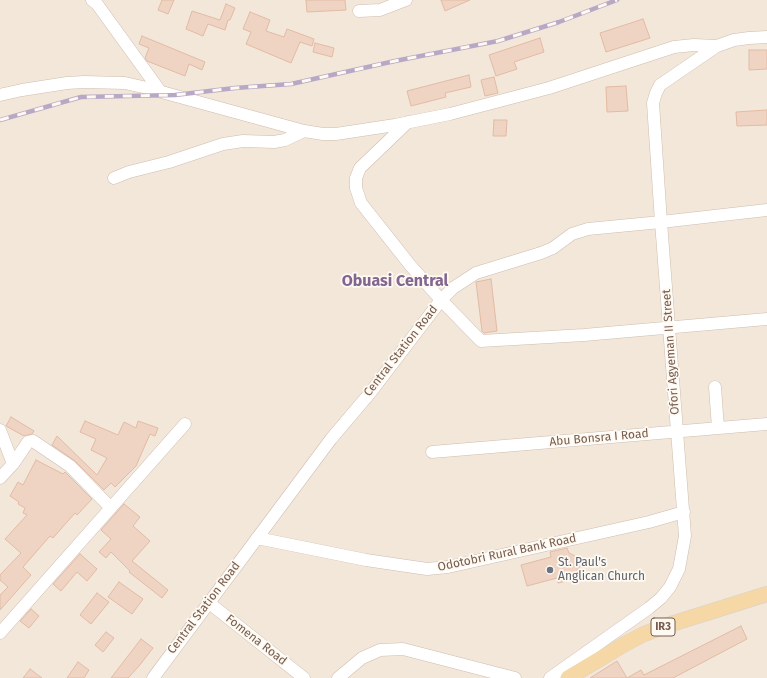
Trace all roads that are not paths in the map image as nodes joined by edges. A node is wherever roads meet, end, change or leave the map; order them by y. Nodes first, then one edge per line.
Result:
1 (92, 0) edge
2 (406, 0) edge
3 (359, 11) dead end
4 (767, 37) edge
5 (717, 46) junction
6 (160, 92) junction
7 (0, 95) edge
8 (408, 122) junction
9 (304, 131) junction
10 (114, 178) dead end
11 (767, 210) edge
12 (661, 222) junction
13 (441, 300) junction
14 (767, 319) edge
15 (669, 327) junction
16 (715, 387) dead end
17 (185, 424) dead end
18 (767, 424) edge
19 (718, 428) junction
20 (0, 430) edge
21 (677, 431) junction
22 (432, 452) dead end
23 (13, 464) junction
24 (0, 478) edge
25 (111, 508) junction
26 (684, 512) junction
27 (257, 538) junction
28 (767, 594) edge
29 (208, 602) junction
30 (0, 633) edge
31 (153, 678) edge
32 (304, 678) edge
33 (338, 678) edge
34 (515, 678) edge
35 (550, 678) edge
36 (568, 678) edge

1 - 6 street
2 - 3 street
4 - 5 street, Ofori Agyeman II Street
5 - 8 street
5 - 12 street, Ofori Agyeman II Street
6 - 7 street
6 - 9 street
8 - 9 street
8 - 13 street
9 - 10 street
11 - 12 street, Central Station Road
12 - 13 street, Central Station Road
12 - 15 street, Ofori Agyeman II Street
13 - 15 street
13 - 27 street, Central Station Road
14 - 15 street
15 - 21 street, Ofori Agyeman II Street
16 - 19 street
17 - 25 street
18 - 19 street, Abu Bonsra I Road
19 - 21 street, Abu Bonsra I Road
20 - 23 street
21 - 22 street, Abu Bonsra I Road
21 - 26 street, Ofori Agyeman II Street
23 - 24 street
23 - 25 street
25 - 30 street
26 - 27 street, Odotobri Rural Bank Road
26 - 35 street, Ofori Agyeman II Street
27 - 29 street, Central Station Road
28 - 36 main road, IR3
29 - 31 street, Central Station Road
29 - 32 street, Fomena Road
33 - 34 street

